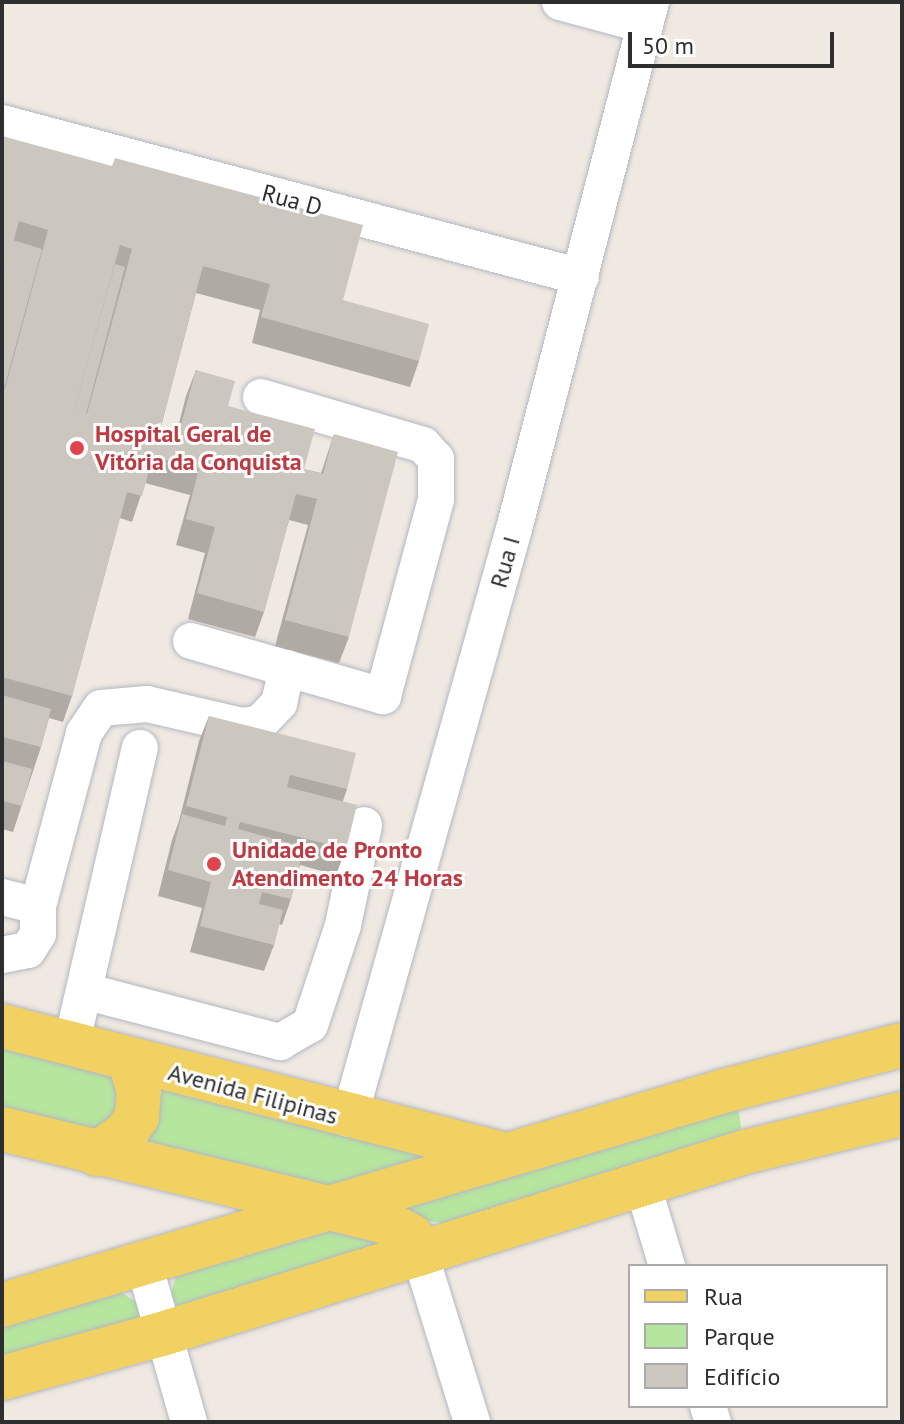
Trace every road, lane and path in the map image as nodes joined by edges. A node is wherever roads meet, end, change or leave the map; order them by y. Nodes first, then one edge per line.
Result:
1 (560, 2) edge
2 (648, 13) edge
3 (2, 123) edge
4 (581, 277) junction
5 (261, 397) dead end
6 (191, 641) dead end
7 (287, 668) junction
8 (140, 748) dead end
9 (364, 825) dead end
10 (2, 897) edge
11 (38, 906) junction
12 (2, 955) edge
13 (84, 991) junction
14 (2, 1026) edge
15 (902, 1045) edge
16 (71, 1046) junction
17 (130, 1062) junction
18 (815, 1065) junction
19 (724, 1091) junction
20 (902, 1114) edge
21 (349, 1119) junction
22 (2, 1129) edge
23 (827, 1130) junction
24 (745, 1152) junction
25 (97, 1154) junction
26 (506, 1155) junction
27 (643, 1186) junction
28 (329, 1211) junction
29 (420, 1254) junction
30 (144, 1264) junction
31 (666, 1264) edge
32 (2, 1305) edge
33 (165, 1333) junction
34 (2, 1378) edge
35 (189, 1422) edge
36 (472, 1422) edge

1 - 2 street
2 - 4 street, Rua I
3 - 4 street, Rua D
4 - 21 street, Rua I
5 - 7 street
6 - 7 street
7 - 11 street
8 - 13 street
9 - 13 street
10 - 11 street
11 - 12 street
13 - 16 street
14 - 16 main road, Avenida Filipinas
15 - 18 main road, Avenida Filipinas
16 - 17 main road, Avenida Filipinas
17 - 21 main road, Avenida Filipinas
17 - 25 main road
18 - 19 main road, Avenida Filipinas
18 - 23 main road
19 - 24 main road
19 - 26 main road, Avenida Filipinas
20 - 23 main road
21 - 26 main road, Avenida Filipinas
22 - 25 main road, Avenida Filipinas
23 - 24 main road
24 - 27 main road
25 - 28 main road, Avenida Filipinas
26 - 28 main road, Avenida Filipinas
27 - 29 main road
27 - 31 street
28 - 29 main road, Avenida Filipinas
28 - 30 main road, Avenida Filipinas
29 - 33 main road
29 - 36 street
30 - 32 main road, Avenida Filipinas
30 - 33 street
33 - 34 main road
33 - 35 street

